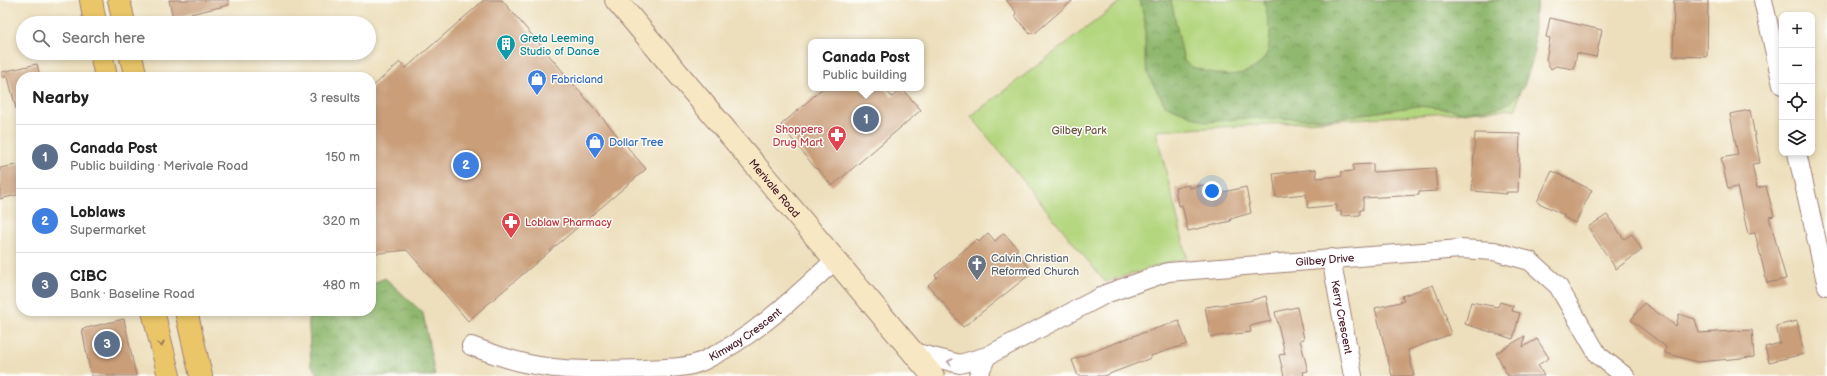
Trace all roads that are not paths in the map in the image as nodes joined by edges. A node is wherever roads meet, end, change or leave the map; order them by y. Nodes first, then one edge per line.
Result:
1 (91, 0) edge
2 (118, 0) edge
3 (126, 0) edge
4 (616, 0) edge
5 (1763, 0) edge
6 (94, 16) edge
7 (122, 16) edge
8 (127, 16) edge
9 (102, 60) edge
10 (132, 60) edge
11 (105, 72) edge
12 (135, 72) edge
13 (1782, 84) edge
14 (1798, 156) edge
15 (1331, 258) junction
16 (835, 260) junction
17 (1825, 262) edge
18 (1827, 286) edge
19 (154, 316) edge
20 (187, 316) edge
21 (471, 346) dead end
22 (913, 352) junction
23 (987, 356) junction
24 (169, 376) edge
25 (201, 376) edge
26 (933, 376) edge
27 (978, 376) edge
28 (1353, 376) edge
29 (1625, 376) edge

1 - 6 main road
2 - 7 main road
3 - 8 main road
4 - 16 main road, Merivale Road
5 - 13 street
9 - 11 main road
10 - 12 main road
14 - 17 street
15 - 23 street, Gilbey Drive
15 - 28 street, Kerry Crescent
15 - 29 street, Gilbey Drive
16 - 21 street, Kimway Crescent
16 - 22 main road, Merivale Road
17 - 18 street
19 -> 24 main road
20 - 25 main road
23 -> 22 street, Gilbey Drive
22 - 26 main road, Merivale Road
23 - 27 street

